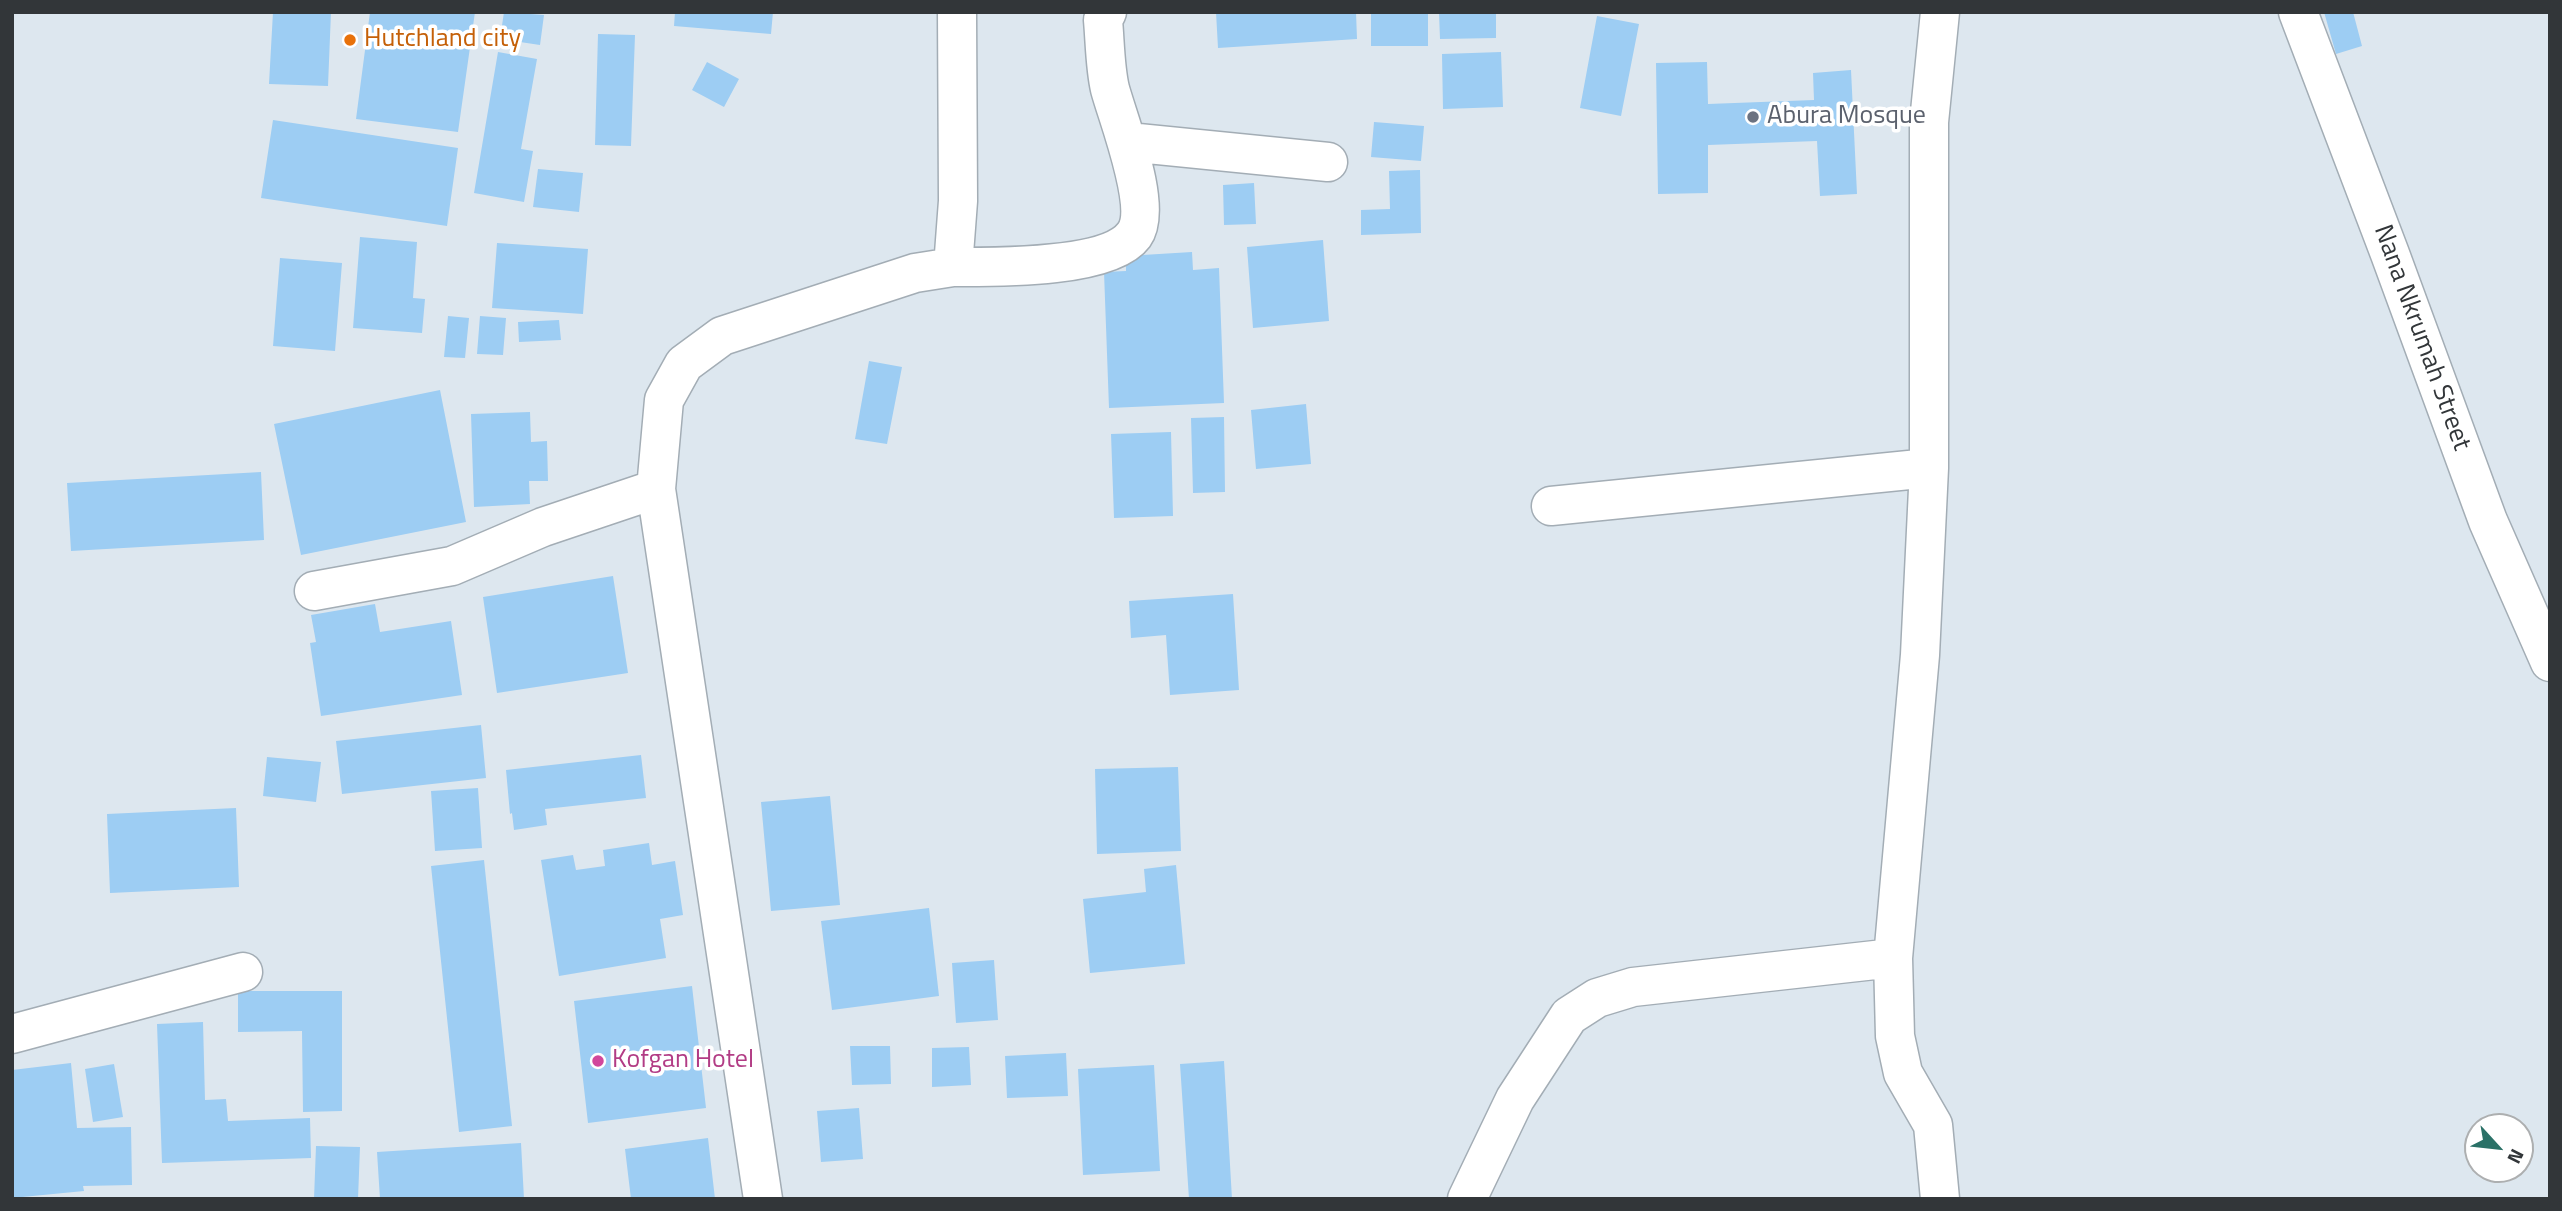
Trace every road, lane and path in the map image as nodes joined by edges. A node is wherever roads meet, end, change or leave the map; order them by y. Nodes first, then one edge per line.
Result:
1 (957, 12) edge
2 (1107, 12) edge
3 (1940, 12) edge
4 (2298, 12) edge
5 (1128, 142) junction
6 (1328, 162) dead end
7 (953, 267) junction
8 (1929, 468) junction
9 (656, 489) junction
10 (1551, 506) dead end
11 (314, 591) dead end
12 (2550, 662) edge
13 (1893, 958) junction
14 (243, 972) dead end
15 (12, 1034) edge
16 (763, 1199) edge
17 (1467, 1199) edge
18 (1940, 1199) edge

1 - 7 street
2 - 5 street
3 - 8 street
4 - 12 street, Nana Nkrumah Street
5 - 6 street
5 - 7 street
7 - 9 street
8 - 10 street
8 - 13 street
9 - 11 street
9 - 16 street
13 - 17 street
13 - 18 street
14 - 15 street

